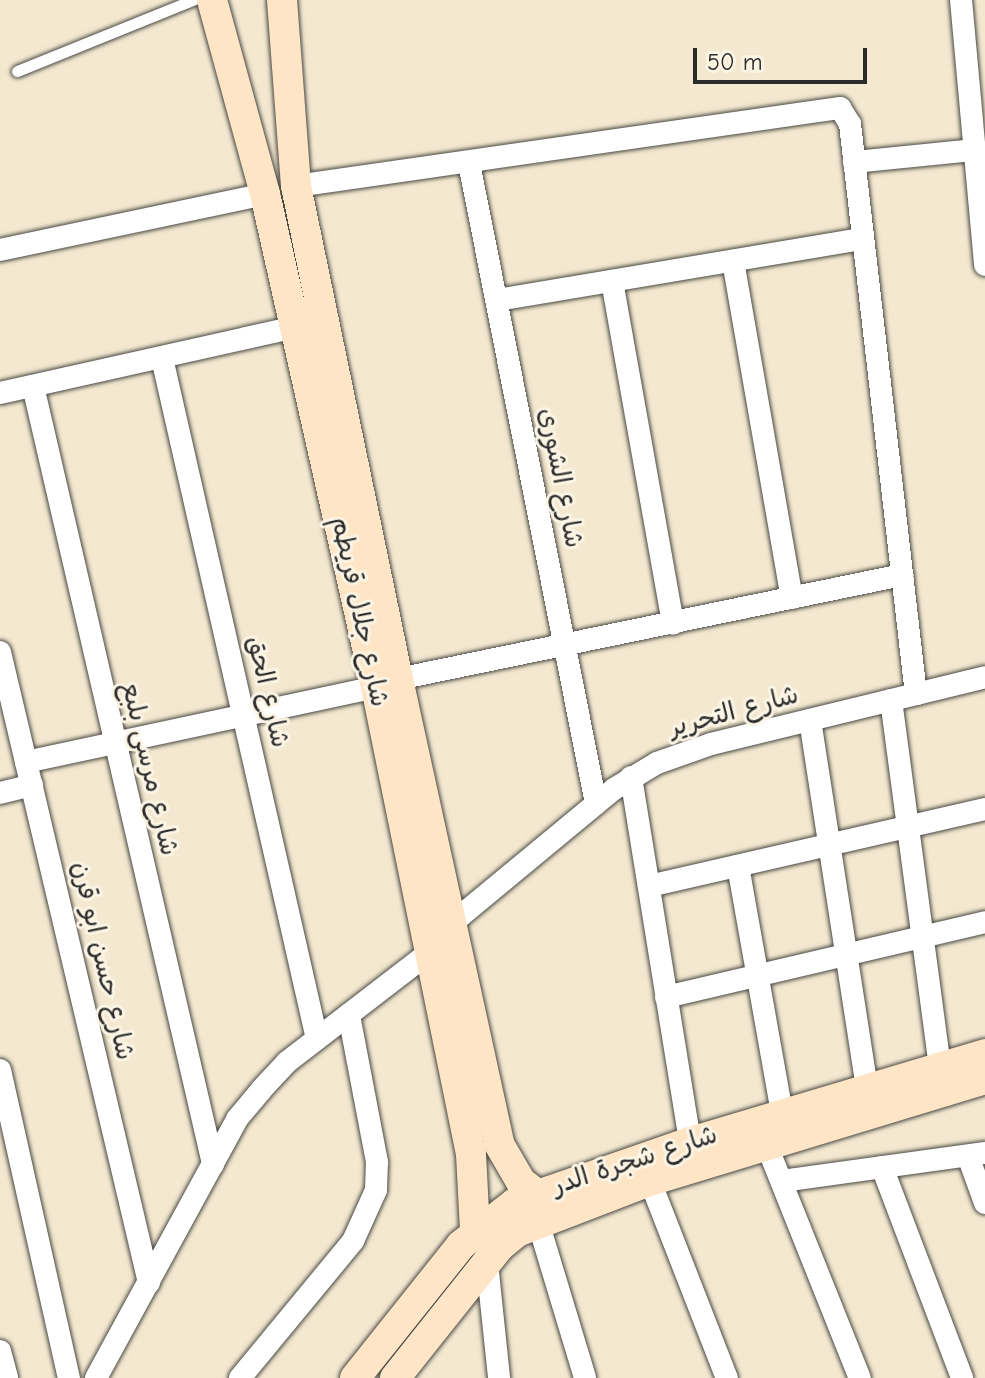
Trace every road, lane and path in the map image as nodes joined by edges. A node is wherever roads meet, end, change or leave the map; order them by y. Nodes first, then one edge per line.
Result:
1 (193, 0) edge
2 (212, 0) edge
3 (282, 0) edge
4 (961, 0) edge
5 (17, 71) dead end
6 (974, 150) junction
7 (854, 162) junction
8 (469, 163) junction
9 (296, 186) junction
10 (265, 194) junction
11 (863, 239) junction
12 (0, 250) edge
13 (733, 261) junction
14 (985, 265) edge
15 (612, 281) junction
16 (497, 300) junction
17 (296, 327) junction
18 (162, 358) junction
19 (33, 386) junction
20 (0, 393) edge
21 (357, 540) junction
22 (902, 575) junction
23 (792, 598) junction
24 (673, 624) junction
25 (565, 647) junction
26 (0, 652) edge
27 (985, 677) edge
28 (387, 683) junction
29 (916, 694) junction
30 (891, 700) junction
31 (244, 716) junction
32 (810, 720) junction
33 (113, 743) junction
34 (26, 762) junction
35 (631, 777) junction
36 (32, 785) junction
37 (0, 793) edge
38 (596, 804) junction
39 (985, 809) edge
40 (908, 827) junction
41 (829, 845) junction
42 (738, 866) junction
43 (649, 886) junction
44 (985, 922) edge
45 (452, 923) junction
46 (923, 936) junction
47 (431, 951) junction
48 (846, 954) junction
49 (757, 975) junction
50 (666, 997) junction
51 (349, 1015) junction
52 (317, 1039) junction
53 (985, 1054) edge
54 (940, 1067) junction
55 (0, 1070) edge
56 (985, 1079) edge
57 (867, 1089) junction
58 (782, 1114) junction
59 (480, 1126) junction
60 (690, 1142) junction
61 (767, 1146) junction
62 (976, 1154) edge
63 (213, 1164) junction
64 (10, 1166) edge
65 (882, 1167) junction
66 (650, 1181) junction
67 (782, 1181) junction
68 (985, 1203) edge
69 (537, 1208) junction
70 (475, 1230) junction
71 (487, 1263) junction
72 (149, 1283) junction
73 (0, 1351) edge
74 (7, 1378) edge
75 (69, 1378) edge
76 (96, 1378) edge
77 (240, 1378) edge
78 (355, 1378) edge
79 (395, 1378) edge
80 (499, 1378) edge
81 (585, 1378) edge
82 (727, 1378) edge
83 (860, 1378) edge
84 (962, 1378) edge

1 - 5 lane
2 - 10 main road, شارع جلال قريطم
3 - 9 main road, شارع جلال قريطم
4 - 6 street
6 - 7 street
6 - 14 street
7 - 8 street
7 - 11 street
8 - 9 street
8 - 16 street, شارع الشورى
9 - 21 main road, شارع جلال قريطم
10 - 12 street
10 - 17 main road, شارع جلال قريطم
11 - 13 street
11 - 22 street
13 - 15 street
13 - 23 street
15 - 16 street
15 - 24 street
16 - 25 street, شارع الشورى
17 - 18 street
17 - 21 main road, شارع جلال قريطم
18 - 19 street
18 - 31 street, شارع الحق
19 - 20 street
19 - 33 street, شارع مرسى بلبع
21 - 28 main road, شارع جلال قريطم
22 - 23 street
22 - 29 street
23 - 24 street
24 - 25 street
25 - 28 street
25 - 38 street, شارع الشورى
26 - 34 street, شارع حسن ابو قرن
27 - 29 street, شارع التحرير
28 - 31 street
28 - 45 main road, شارع جلال قريطم
28 - 47 main road, شارع جلال قريطم
29 - 30 street, شارع التحرير
30 - 32 street, شارع التحرير
30 - 40 street
31 - 33 street
31 - 52 street, شارع الحق
32 - 35 street, شارع التحرير
32 - 41 street
33 - 34 street
33 - 63 street, شارع مرسى بلبع
34 - 36 street, شارع حسن ابو قرن
35 - 38 street, شارع التحرير
35 - 43 street
36 - 37 street
36 - 72 street, شارع حسن ابو قرن
38 - 45 street, شارع التحرير
39 - 40 street
40 - 41 street
40 - 46 street
41 - 42 street
41 - 48 street
42 - 43 street
42 - 49 street
43 - 50 street
44 - 46 street
45 - 59 main road, شارع جلال قريطم
46 - 48 street
46 - 54 street
47 - 51 street
47 - 59 main road, شارع جلال قريطم
48 - 49 street
48 - 57 street
49 - 50 street
49 - 58 street
50 - 60 street
51 - 52 street
51 - 77 street
52 - 63 street
53 - 54 main road, شارع شجرة الدر
54 - 57 main road, شارع شجرة الدر
55 - 64 street
56 - 61 main road, شارع شجرة الدر
57 - 58 main road, شارع شجرة الدر
58 - 60 main road, شارع شجرة الدر
59 - 69 main road, شارع جلال قريطم
59 - 70 main road, شارع جلال قريطم
60 - 69 main road, شارع شجرة الدر
61 - 66 main road, شارع شجرة الدر
61 - 67 street
62 - 65 street
62 - 68 street
63 - 72 street
64 - 75 street
65 - 67 street
65 - 84 street
66 - 69 main road, شارع شجرة الدر
66 - 82 street
67 - 83 street
69 - 70 main road, شارع شجرة الدر
69 - 71 main road, شارع شجرة الدر
69 - 81 street
70 - 78 main road, شارع شجرة الدر
71 - 79 main road, شارع شجرة الدر
71 - 80 street
72 - 76 street
73 - 74 street

